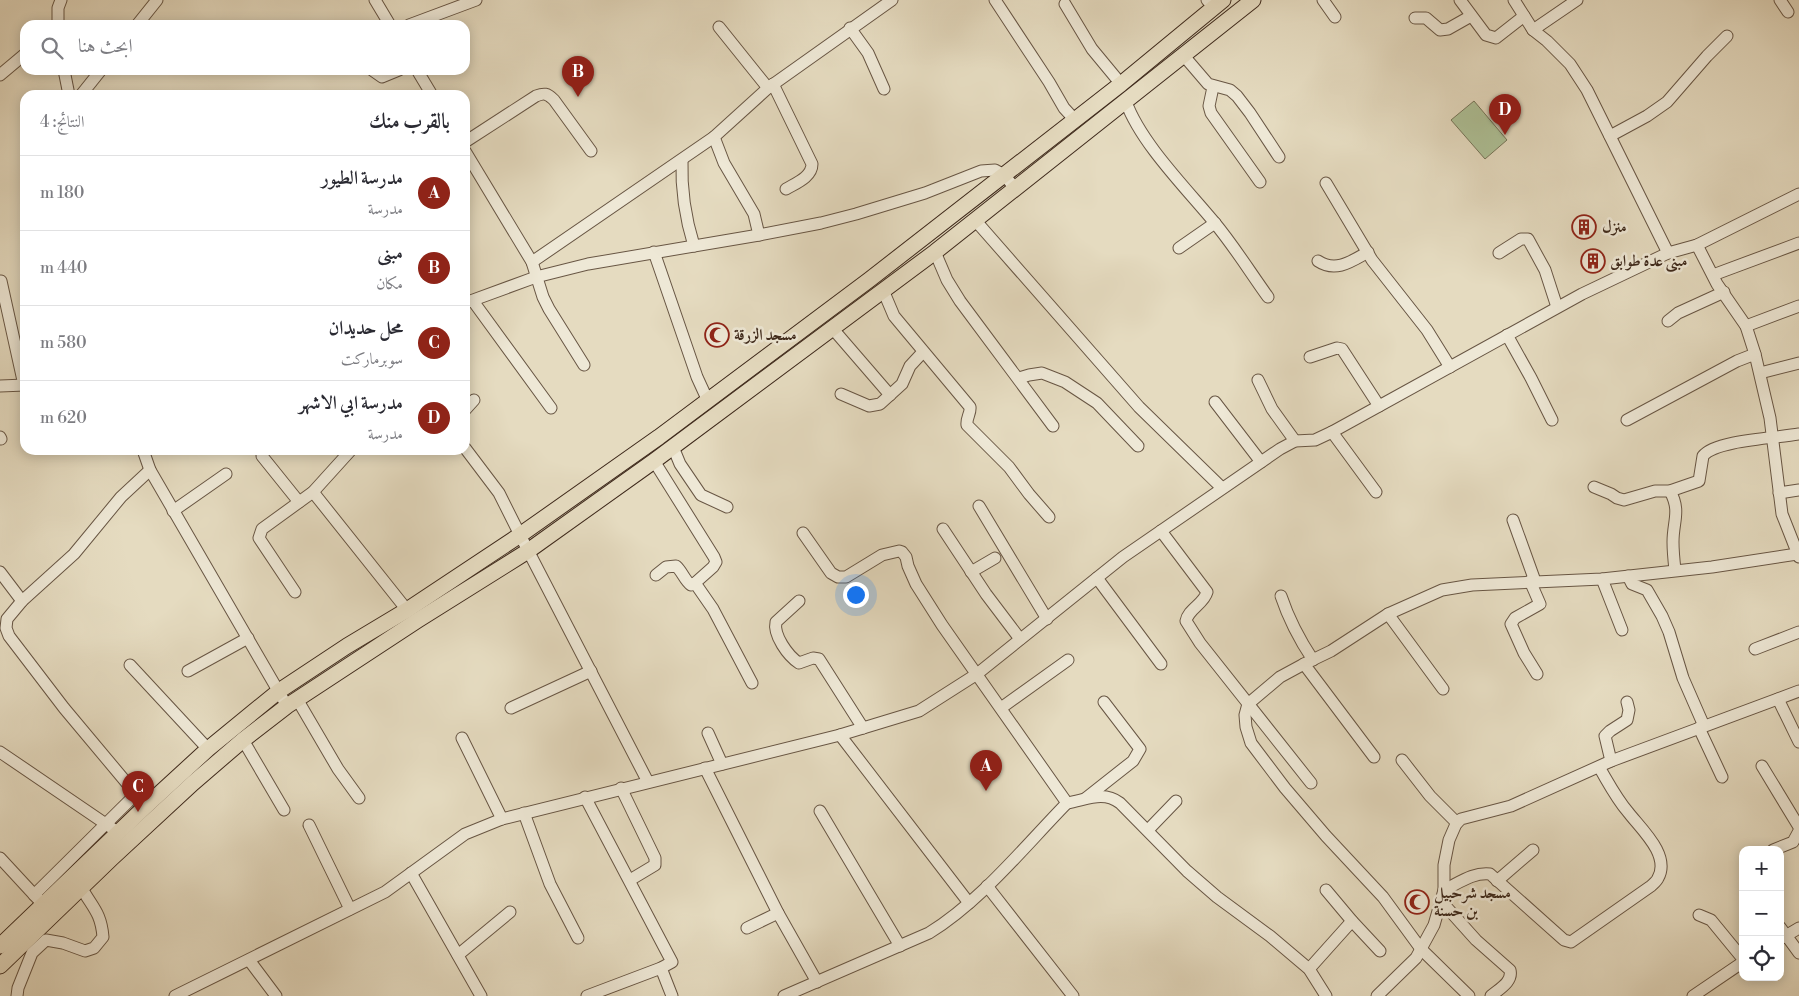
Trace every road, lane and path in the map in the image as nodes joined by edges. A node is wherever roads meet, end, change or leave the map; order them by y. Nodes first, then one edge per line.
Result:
1 (60, 0) edge
2 (157, 0) edge
3 (375, 0) edge
4 (476, 0) edge
5 (892, 0) edge
6 (995, 0) edge
7 (1253, 0) edge
8 (1323, 0) edge
9 (1460, 0) edge
10 (1514, 0) edge
11 (1577, 0) edge
12 (1780, 0) edge
13 (1214, 3) edge
14 (1065, 4) dead end
15 (1788, 12) dead end
16 (1471, 16) junction
17 (1524, 16) junction
18 (1335, 17) dead end
19 (1415, 18) dead end
20 (58, 20) edge
21 (141, 20) edge
22 (387, 20) edge
23 (422, 20) edge
24 (719, 27) dead end
25 (850, 28) junction
26 (1533, 30) junction
27 (1727, 36) dead end
28 (1184, 56) junction
29 (20, 58) edge
30 (0, 75) edge
31 (65, 75) edge
32 (97, 75) edge
33 (420, 75) edge
34 (1121, 84) junction
35 (770, 86) junction
36 (1213, 87) junction
37 (884, 89) dead end
38 (67, 90) edge
39 (85, 90) edge
40 (428, 90) edge
41 (1126, 102) junction
42 (1075, 120) junction
43 (1610, 136) junction
44 (714, 137) junction
45 (470, 139) edge
46 (591, 151) dead end
47 (1279, 157) dead end
48 (470, 159) edge
49 (682, 160) junction
50 (1004, 175) junction
51 (1260, 182) dead end
52 (1326, 183) dead end
53 (1015, 188) junction
54 (786, 189) dead end
55 (1799, 194) edge
56 (975, 220) junction
57 (1215, 223) junction
58 (759, 234) junction
59 (1799, 243) edge
60 (1697, 245) junction
61 (694, 246) junction
62 (1179, 248) dead end
63 (654, 252) junction
64 (935, 252) junction
65 (1368, 252) junction
66 (1499, 253) dead end
67 (1668, 253) junction
68 (1318, 261) dead end
69 (532, 262) junction
70 (1713, 275) junction
71 (536, 277) junction
72 (1, 282) dead end
73 (883, 290) junction
74 (1724, 292) junction
75 (1268, 297) dead end
76 (470, 302) edge
77 (470, 303) edge
78 (1799, 306) edge
79 (1557, 307) junction
80 (1668, 321) dead end
81 (1746, 326) junction
82 (833, 329) junction
83 (1507, 335) junction
84 (923, 352) junction
85 (1755, 354) junction
86 (1310, 357) dead end
87 (1799, 363) edge
88 (584, 365) dead end
89 (20, 367) edge
90 (1450, 367) junction
91 (1760, 372) junction
92 (1019, 378) junction
93 (1258, 380) dead end
94 (20, 385) edge
95 (0, 386) edge
96 (841, 394) dead end
97 (890, 395) junction
98 (474, 400) dead end
99 (708, 401) junction
100 (1215, 402) dead end
101 (470, 404) edge
102 (1378, 406) junction
103 (550, 408) dead end
104 (1552, 420) dead end
105 (1628, 420) dead end
106 (1053, 426) dead end
107 (1332, 432) junction
108 (1799, 434) edge
109 (1773, 439) junction
110 (1295, 441) junction
111 (1138, 446) dead end
112 (673, 447) junction
113 (145, 455) edge
114 (346, 455) edge
115 (470, 455) edge
116 (262, 456) dead end
117 (654, 461) junction
118 (1261, 462) junction
119 (150, 470) junction
120 (226, 474) dead end
121 (1594, 487) dead end
122 (1222, 488) junction
123 (1799, 490) edge
124 (1670, 491) junction
125 (312, 492) junction
126 (1376, 492) dead end
127 (1779, 493) junction
128 (299, 502) junction
129 (979, 506) dead end
130 (727, 507) dead end
131 (173, 511) junction
132 (1049, 517) dead end
133 (1513, 520) dead end
134 (943, 529) dead end
135 (1161, 531) junction
136 (803, 533) dead end
137 (520, 535) junction
138 (1795, 536) edge
139 (528, 551) junction
140 (1798, 555) edge
141 (995, 558) dead end
142 (1675, 570) junction
143 (0, 572) edge
144 (971, 572) junction
145 (656, 575) dead end
146 (1628, 576) junction
147 (1097, 578) junction
148 (1602, 579) junction
149 (1532, 581) junction
150 (695, 583) junction
151 (296, 592) dead end
152 (1281, 596) dead end
153 (799, 600) dead end
154 (22, 601) junction
155 (407, 610) junction
156 (1388, 614) junction
157 (1047, 619) junction
158 (1622, 630) dead end
159 (1799, 632) edge
160 (248, 638) junction
161 (1020, 640) junction
162 (1755, 649) dead end
163 (1068, 660) dead end
164 (1308, 662) junction
165 (130, 664) dead end
166 (1161, 664) dead end
167 (591, 671) junction
168 (188, 672) dead end
169 (977, 674) junction
170 (1537, 674) dead end
171 (752, 683) dead end
172 (1443, 689) dead end
173 (279, 691) junction
174 (1799, 691) edge
175 (1778, 699) junction
176 (292, 702) junction
177 (1104, 702) dead end
178 (1627, 702) dead end
179 (1248, 704) junction
180 (511, 708) dead end
181 (1001, 708) junction
182 (1701, 727) junction
183 (863, 728) junction
184 (708, 733) dead end
185 (840, 735) junction
186 (462, 738) dead end
187 (244, 740) junction
188 (1799, 742) edge
189 (208, 749) junction
190 (0, 752) edge
191 (1374, 756) dead end
192 (1402, 760) dead end
193 (1611, 761) junction
194 (722, 764) junction
195 (1762, 766) dead end
196 (1599, 767) junction
197 (705, 768) junction
198 (1722, 777) dead end
199 (648, 782) junction
200 (1311, 783) dead end
201 (621, 788) junction
202 (585, 797) junction
203 (359, 798) dead end
204 (140, 800) junction
205 (1083, 801) junction
206 (1176, 801) dead end
207 (1067, 803) junction
208 (284, 810) dead end
209 (820, 811) dead end
210 (524, 813) junction
211 (502, 819) junction
212 (1456, 823) junction
213 (106, 824) junction
214 (309, 826) dead end
215 (1799, 829) edge
216 (1148, 830) junction
217 (119, 833) junction
218 (1783, 846) edge
219 (1533, 850) dead end
220 (0, 859) edge
221 (411, 873) junction
222 (630, 880) junction
223 (1497, 880) junction
224 (987, 886) junction
225 (81, 887) junction
226 (1326, 890) dead end
227 (1443, 896) junction
228 (39, 900) junction
229 (969, 903) junction
230 (350, 909) junction
231 (510, 912) dead end
232 (778, 913) junction
233 (1699, 915) dead end
234 (1352, 921) junction
235 (747, 928) dead end
236 (1799, 928) edge
237 (1784, 933) edge
238 (1784, 936) edge
239 (578, 938) dead end
240 (22, 944) junction
241 (0, 946) edge
242 (900, 946) junction
243 (1380, 950) dead end
244 (1421, 950) junction
245 (1799, 952) edge
246 (458, 955) junction
247 (1739, 956) edge
248 (249, 960) junction
249 (1739, 964) edge
250 (0, 966) edge
251 (661, 968) junction
252 (1309, 969) junction
253 (817, 982) junction
254 (789, 995) edge
255 (17, 996) edge
256 (175, 996) edge
257 (276, 996) edge
258 (481, 996) edge
259 (587, 996) edge
260 (672, 996) edge
261 (1072, 996) edge
262 (1326, 996) edge
263 (1377, 996) edge
264 (1469, 996) edge
265 (1491, 996) edge
266 (1693, 996) edge

1 - 20 street
2 - 21 street
3 - 22 street
4 - 23 street
5 - 25 street
6 - 42 street
7 - 28 main road
8 - 18 street
9 - 16 street
10 - 17 street
11 - 26 street
12 - 15 street
13 - 34 main road
14 - 34 street
16 - 17 street
16 - 19 street
17 - 26 street
24 - 35 street
25 - 35 street
25 - 37 street
26 - 43 street
27 - 43 street
28 - 36 street
28 - 41 main road
29 - 30 street
31 - 38 street
32 - 39 street
33 - 40 street
34 - 42 main road
35 - 44 street
35 - 54 street
36 - 47 street
36 - 51 street
41 - 53 main road
41 - 57 street
42 - 50 main road
43 - 67 street
44 - 49 street
44 - 58 street
45 - 46 street
48 - 69 street
49 - 61 street
49 - 69 street
50 - 53 street
50 - 58 street
50 - 99 main road
52 - 65 street
53 - 56 main road
55 - 60 street
56 - 64 main road
56 - 122 street
57 - 62 street
57 - 75 street
58 - 61 street
59 - 70 street
60 - 67 street
60 - 70 street
61 - 63 street
63 - 71 street
63 - 99 street
64 - 73 main road
64 - 92 street
65 - 68 street
65 - 90 street
66 - 79 street
67 - 79 street
69 - 71 street
70 - 74 street
71 - 76 street
71 - 88 street
72 - 89 street
73 - 82 main road
73 - 84 street
74 - 80 street
74 - 81 street
77 - 103 street
78 - 81 street
79 - 83 street
81 - 85 street
82 - 97 street
82 - 112 main road
83 - 90 street
83 - 104 street
84 - 97 street
84 - 132 street
85 - 91 street
85 - 105 street
86 - 102 street
87 - 91 street
90 - 102 street
91 - 109 street
92 - 106 street
92 - 111 street
93 - 110 street
94 - 95 street
96 - 97 street
98 - 101 street
99 - 137 main road
100 - 118 street
102 - 107 street
107 - 110 street
107 - 126 street
108 - 109 street
109 - 124 street
109 - 127 street
110 - 118 street
112 - 117 main road
112 - 130 street
113 - 119 street
114 - 125 street
115 - 137 street
116 - 128 street
117 - 139 main road
117 - 150 street
118 - 122 street
119 - 131 street
119 - 154 street
120 - 131 street
121 - 124 street
122 - 135 street
123 - 127 street
124 - 142 street
125 - 128 street
125 - 155 street
127 - 138 street
128 - 151 street
129 - 157 street
131 - 160 street
133 - 149 street
134 - 144 street
135 - 147 street
135 - 179 street
136 - 169 street
137 - 139 street
137 - 155 main road
138 - 140 street
139 - 167 street
139 - 176 main road
140 - 142 street
141 - 144 street
142 - 146 street
143 - 154 street
144 - 161 street
145 - 150 street
146 - 148 street
146 - 182 street
147 - 157 street
147 - 166 street
148 - 149 street
148 - 158 street
149 - 156 street
149 - 170 street
150 - 171 street
152 - 164 street
153 - 183 street
154 - 204 street
155 - 173 main road
156 - 164 street
156 - 172 street
157 - 161 street
159 - 162 street
160 - 168 street
160 - 173 street
161 - 169 street
163 - 181 street
164 - 179 street
164 - 191 street
165 - 189 street
167 - 180 street
167 - 199 street
169 - 181 street
169 - 183 street
173 - 176 street
173 - 189 main road
174 - 175 street
175 - 182 street
175 - 188 street
176 - 187 main road
176 - 203 street
177 - 205 street
178 - 193 street
179 - 200 street
179 - 244 street
181 - 207 street
182 - 193 street
182 - 198 street
183 - 185 street
184 - 194 street
185 - 194 street
185 - 229 street
186 - 211 street
187 - 208 street
187 - 225 main road
189 - 204 main road
190 - 213 street
192 - 212 street
193 - 196 street
194 - 197 street
195 - 215 street
196 - 212 street
196 - 223 street
197 - 199 street
197 - 232 street
199 - 201 street
201 - 202 street
201 - 222 street
202 - 210 street
202 - 222 street
204 - 213 street
204 - 217 main road
205 - 207 street
205 - 216 street
206 - 216 street
207 - 224 street
209 - 242 street
210 - 211 street
210 - 239 street
211 - 221 street
212 - 227 street
213 - 217 street
213 - 228 street
214 - 230 street
215 - 218 street
216 - 252 street
217 - 228 main road
219 - 223 street
220 - 228 street
221 - 230 street
221 - 246 street
222 - 251 street
223 - 227 street
224 - 229 street
224 - 261 street
225 - 240 main road
225 - 240 street
226 - 234 street
227 - 244 street
227 - 265 street
228 - 240 main road
229 - 242 street
230 - 248 street
231 - 246 street
232 - 235 street
232 - 253 street
233 - 247 street
234 - 243 street
234 - 252 street
236 - 237 street
238 - 245 street
240 - 241 main road
240 - 250 main road
240 - 255 street
242 - 253 street
244 - 263 street
244 - 264 street
246 - 258 street
248 - 256 street
248 - 257 street
249 - 266 street
251 - 259 street
251 - 260 street
252 - 262 street
253 - 254 street

